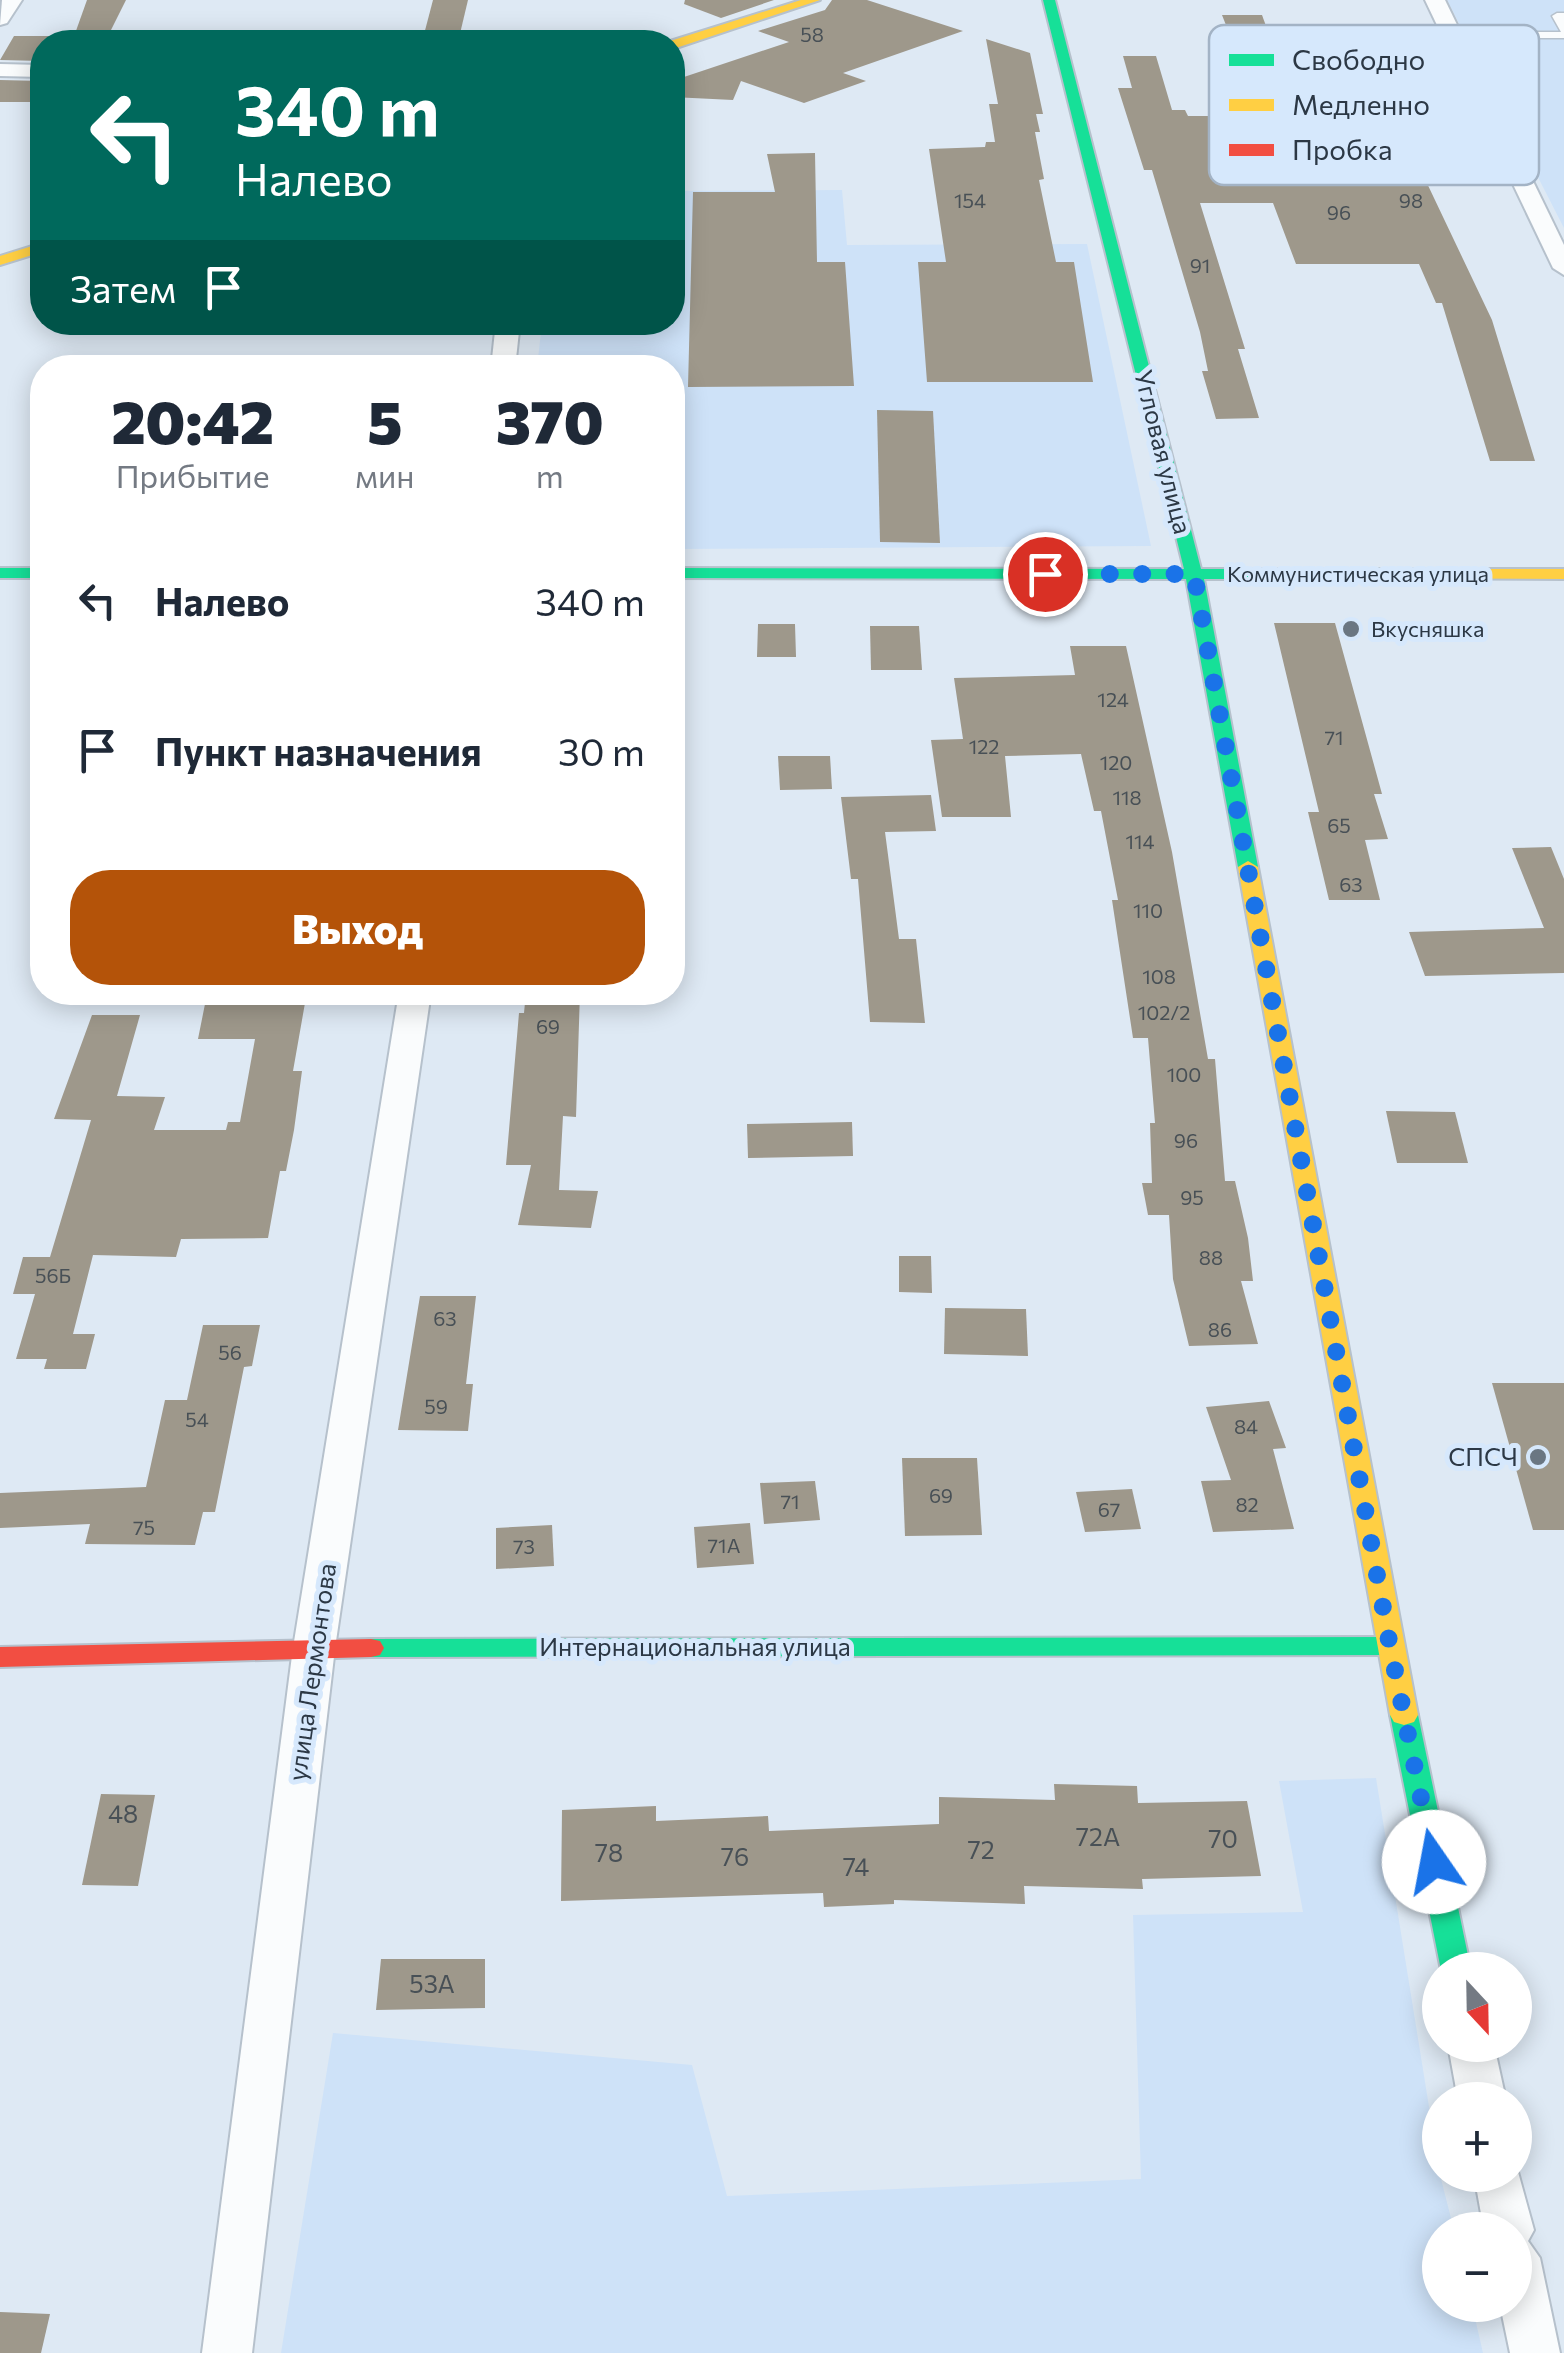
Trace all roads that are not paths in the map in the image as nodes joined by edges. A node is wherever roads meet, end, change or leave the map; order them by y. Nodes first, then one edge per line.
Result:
1 (12, 0) edge
2 (814, 0) edge
3 (1049, 0) edge
4 (1435, 0) edge
5 (1564, 16) edge
6 (0, 19) edge
7 (1447, 25) edge
8 (1539, 33) edge
9 (1564, 33) edge
10 (685, 41) edge
11 (0, 70) edge
12 (30, 71) edge
13 (1524, 185) edge
14 (30, 251) edge
15 (0, 261) edge
16 (1564, 268) edge
17 (0, 573) edge
18 (30, 573) edge
19 (685, 574) edge
20 (1194, 574) junction
21 (1564, 574) edge
22 (413, 1005) edge
23 (1390, 1646) junction
24 (314, 1648) junction
25 (0, 1657) edge
26 (1452, 1952) edge
27 (1528, 2322) edge
28 (227, 2353) edge
29 (1534, 2353) edge

1 - 6 street
2 - 10 street
3 - 20 street, Угловая улица
4 - 7 street
5 - 9 lane
8 - 9 lane
11 - 12 street
13 - 16 street
14 - 15 street
17 - 18 street
19 - 20 street, Коммунистическая улица
20 - 21 street, Коммунистическая улица
20 - 23 street, Угловая улица
22 - 24 street, улица Лермонтова
23 - 24 street, Интернациональная улица
23 - 26 street, Угловая улица
24 - 25 street, Интернациональная улица
24 - 28 street, улица Лермонтова
27 - 29 street

